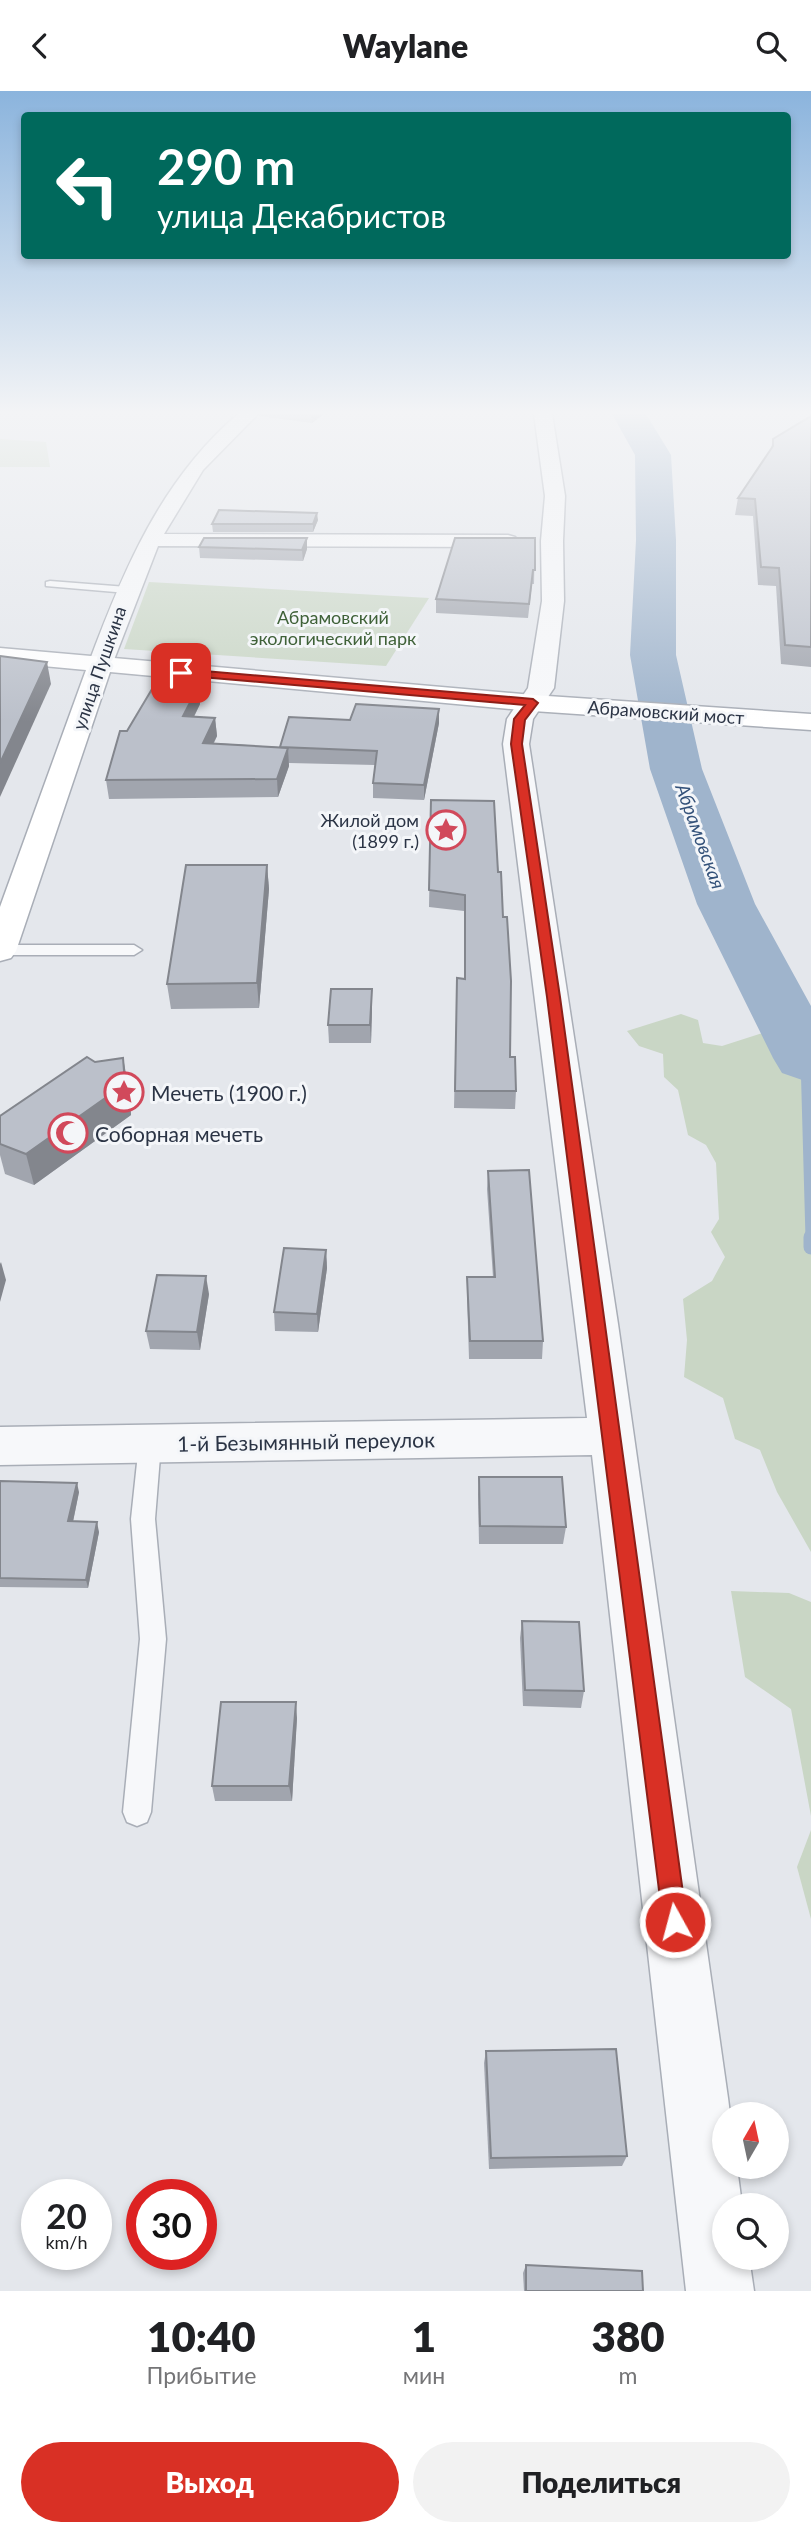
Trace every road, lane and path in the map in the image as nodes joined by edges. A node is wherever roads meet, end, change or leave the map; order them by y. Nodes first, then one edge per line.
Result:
1 (164, 517) edge
2 (547, 517) edge
3 (150, 540) junction
4 (538, 541) junction
5 (50, 584) dead end
6 (127, 590) junction
7 (0, 655) edge
8 (100, 665) junction
9 (552, 704) junction
10 (811, 722) edge
11 (134, 950) dead end
12 (0, 951) edge
13 (611, 1436) junction
14 (150, 1444) junction
15 (0, 1446) edge
16 (137, 1812) dead end
17 (720, 2291) edge

1 - 3 street, улица Пушкина
2 - 4 street
3 - 4 street
3 - 6 street, улица Пушкина
4 - 9 street
5 - 6 lane
6 - 8 street, улица Пушкина
7 - 8 street, Абрамовский мост
8 - 9 street, Абрамовский мост
8 - 12 street, улица Пушкина
9 - 10 street, Абрамовский мост
9 - 13 street
11 - 12 lane
13 - 14 street, 1-й Безымянный переулок
13 - 17 street
14 - 15 street, 1-й Безымянный переулок
14 - 16 lane

